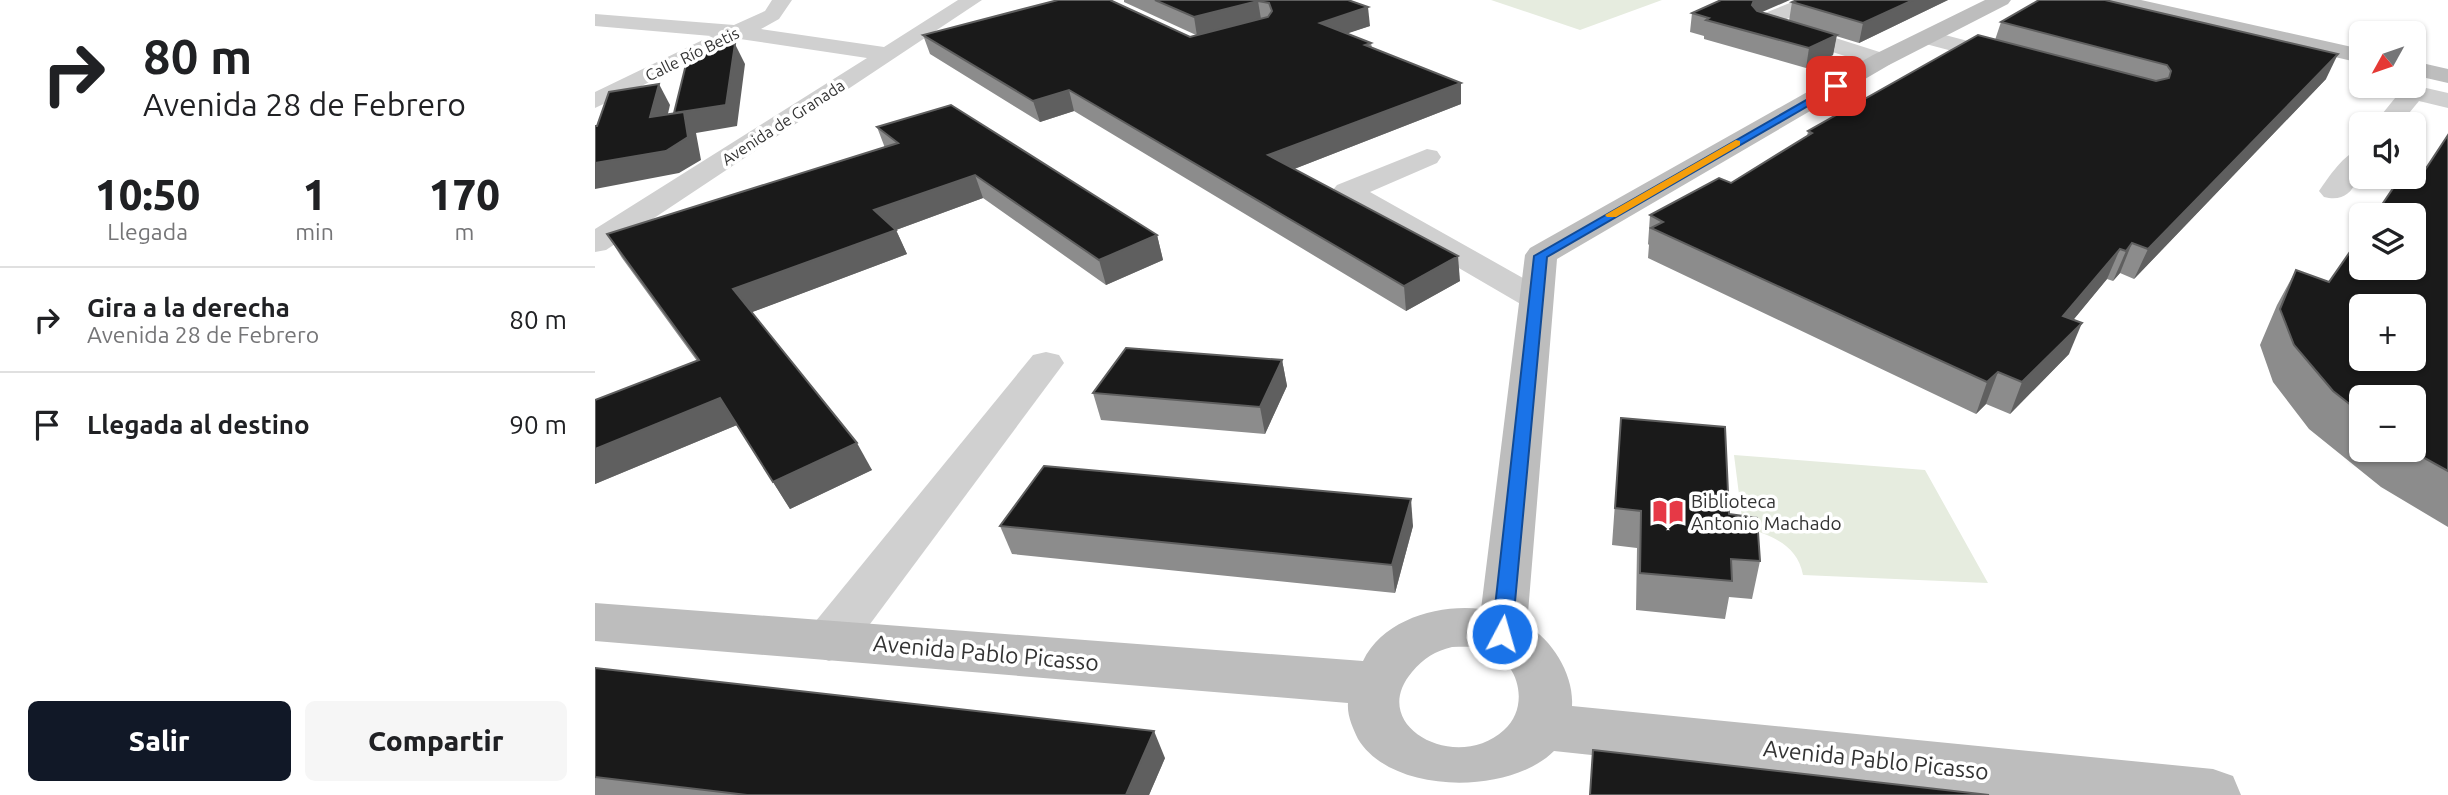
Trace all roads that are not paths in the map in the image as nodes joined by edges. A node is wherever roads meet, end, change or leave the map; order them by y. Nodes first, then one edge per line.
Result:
1 (782, 0) edge
2 (972, 0) edge
3 (1814, 0) edge
4 (2001, 0) edge
5 (2115, 0) edge
6 (595, 20) edge
7 (739, 32) junction
8 (1930, 38) junction
9 (2349, 53) edge
10 (889, 54) junction
11 (1881, 60) junction
12 (2032, 65) edge
13 (2426, 71) edge
14 (2448, 76) edge
15 (595, 101) edge
16 (2448, 101) edge
17 (2397, 112) edge
18 (1427, 157) dead end
19 (2349, 172) edge
20 (2334, 191) dead end
21 (595, 243) edge
22 (1536, 299) junction
23 (1046, 363) dead end
24 (595, 622) edge
25 (1502, 634) junction
26 (829, 640) junction
27 (1377, 684) junction
28 (1558, 736) junction
29 (1495, 780) edge
30 (2213, 795) edge

1 - 7 street, Calle Río Betis
2 - 10 street, Avenida de Granada
3 - 11 street
4 - 8 street
5 - 9 street
6 - 7 street
7 - 10 street
7 - 15 street, Calle Río Betis
8 - 11 street
8 - 12 street
10 - 21 street, Avenida de Granada
11 - 22 street
13 - 14 street
16 - 17 street
18 - 22 street
19 - 20 street
22 - 25 street
23 - 26 street
24 - 26 street, Avenida Pablo Picasso
25 - 27 street
25 - 28 street
26 - 27 street, Avenida Pablo Picasso
27 - 29 street
28 - 29 street
28 - 30 street, Avenida Pablo Picasso

